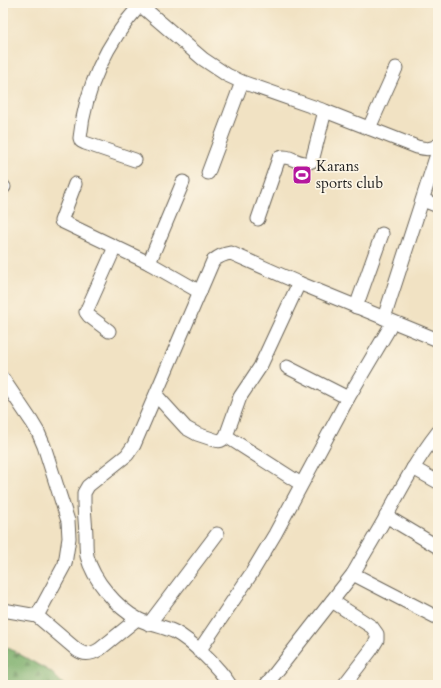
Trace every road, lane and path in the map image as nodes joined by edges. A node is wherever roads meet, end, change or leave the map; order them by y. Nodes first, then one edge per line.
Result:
1 (139, 4) edge
2 (396, 68) dead end
3 (242, 82) junction
4 (325, 111) junction
5 (369, 128) junction
6 (438, 151) edge
7 (135, 160) dead end
8 (208, 173) dead end
9 (183, 182) dead end
10 (75, 184) dead end
11 (422, 200) junction
12 (438, 206) edge
13 (258, 219) dead end
14 (382, 234) dead end
15 (115, 247) junction
16 (149, 263) junction
17 (299, 283) junction
18 (200, 292) junction
19 (356, 307) junction
20 (389, 320) junction
21 (108, 331) dead end
22 (438, 340) edge
23 (287, 367) dead end
24 (3, 379) edge
25 (156, 395) junction
26 (348, 398) junction
27 (438, 432) edge
28 (226, 436) junction
29 (413, 468) junction
30 (438, 482) edge
31 (301, 484) junction
32 (386, 516) junction
33 (217, 534) dead end
34 (79, 538) junction
35 (438, 547) edge
36 (353, 574) junction
37 (332, 601) junction
38 (3, 610) edge
39 (37, 616) junction
40 (137, 618) junction
41 (438, 618) edge
42 (149, 624) junction
43 (199, 651) junction
44 (230, 685) edge
45 (266, 685) edge
46 (344, 685) edge

1 - 3 street
1 - 7 street
2 - 5 street
3 - 4 street
3 - 8 street
4 - 5 street
4 - 13 street
5 - 6 street
6 - 11 street
9 - 16 street
10 - 15 street
11 - 12 street
11 - 20 street
14 - 19 street
15 - 16 street
15 - 21 street
16 - 18 street
17 - 18 street
17 - 19 street
17 - 28 street
18 - 25 street
19 - 20 street
20 - 22 street
20 - 26 street
23 - 26 street
24 - 34 street
25 - 28 street
25 - 34 street
26 - 31 street
27 - 29 street
28 - 31 street
29 - 30 street
29 - 32 street
31 - 43 street
32 - 35 street
32 - 36 street
33 - 42 street
34 - 39 street
34 - 40 street
36 - 37 street
36 - 41 street
37 - 45 street
37 - 46 street
38 - 39 street
39 - 40 street
40 - 42 street
42 - 43 street
43 - 44 street

